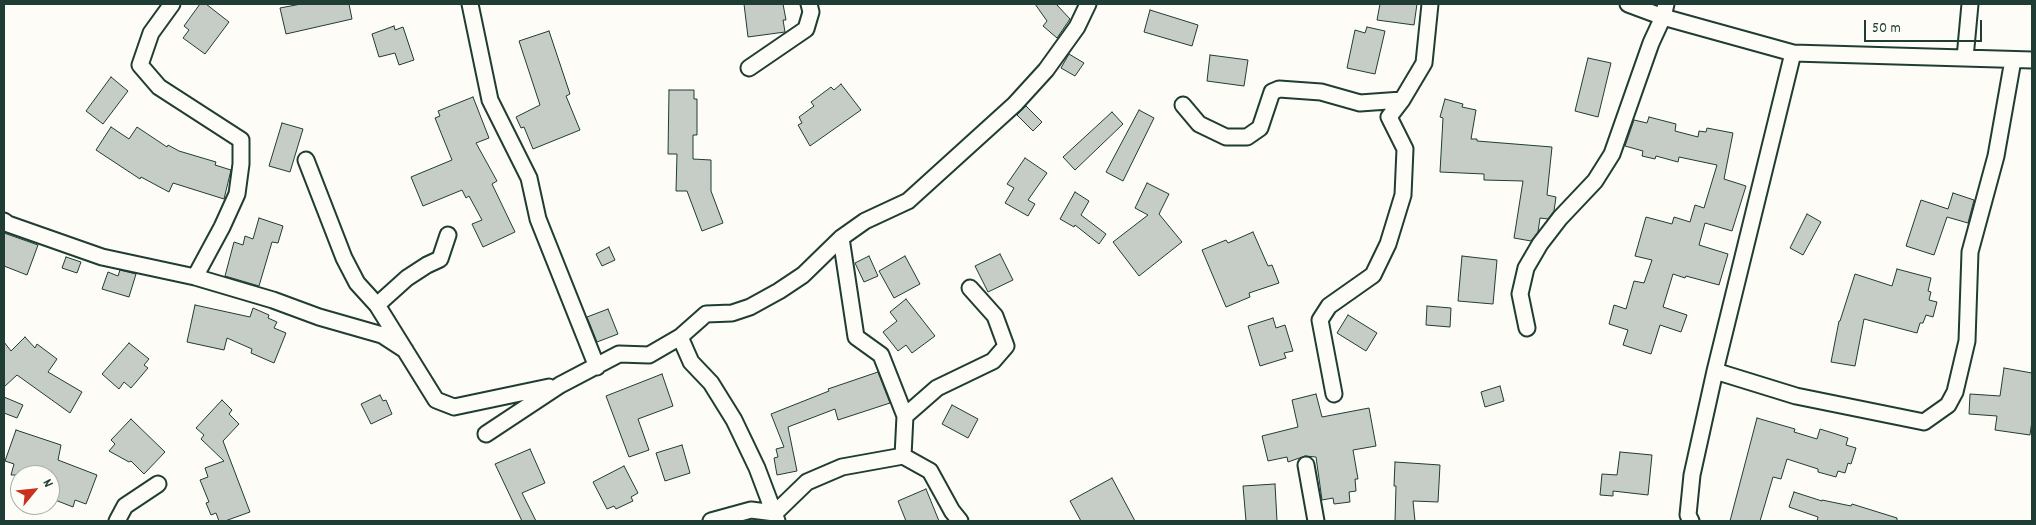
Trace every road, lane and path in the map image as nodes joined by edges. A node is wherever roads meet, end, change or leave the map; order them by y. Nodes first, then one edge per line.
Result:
1 (172, 4) edge
2 (470, 4) edge
3 (809, 4) edge
4 (1088, 4) edge
5 (1430, 4) edge
6 (1628, 4) edge
7 (1970, 4) edge
8 (1664, 10) edge
9 (1793, 53) junction
10 (1965, 58) junction
11 (2013, 60) junction
12 (2032, 60) edge
13 (748, 68) dead end
14 (1402, 100) junction
15 (1182, 105) dead end
16 (306, 160) dead end
17 (4, 221) edge
18 (448, 235) dead end
19 (841, 238) junction
20 (195, 277) junction
21 (970, 288) dead end
22 (377, 305) junction
23 (1527, 328) dead end
24 (680, 337) junction
25 (405, 350) junction
26 (597, 367) junction
27 (1715, 371) junction
28 (560, 385) junction
29 (1334, 394) dead end
30 (905, 416) junction
31 (486, 434) dead end
32 (903, 456) junction
33 (1306, 465) dead end
34 (158, 484) dead end
35 (776, 517) edge
36 (117, 521) edge
37 (711, 521) edge
38 (960, 521) edge
39 (1316, 521) edge
40 (1691, 521) edge

1 - 20 street
2 - 26 street
3 - 13 street
4 - 19 street
5 - 14 street
6 - 8 street
7 - 10 street
8 - 9 street
8 - 23 street
9 - 10 street
9 - 27 street
10 - 11 street
11 - 12 street
11 - 27 street
14 - 15 street
14 - 29 street
16 - 22 street
17 - 20 street
18 - 22 street
19 - 24 street
19 - 30 street
20 - 25 street
21 - 30 street
22 - 25 street
24 - 26 street
24 - 35 street
25 - 28 street
26 - 28 street
27 - 40 street
28 - 31 street
30 - 32 street
32 - 35 street
32 - 38 street
33 - 39 street
34 - 36 street
35 - 37 street

